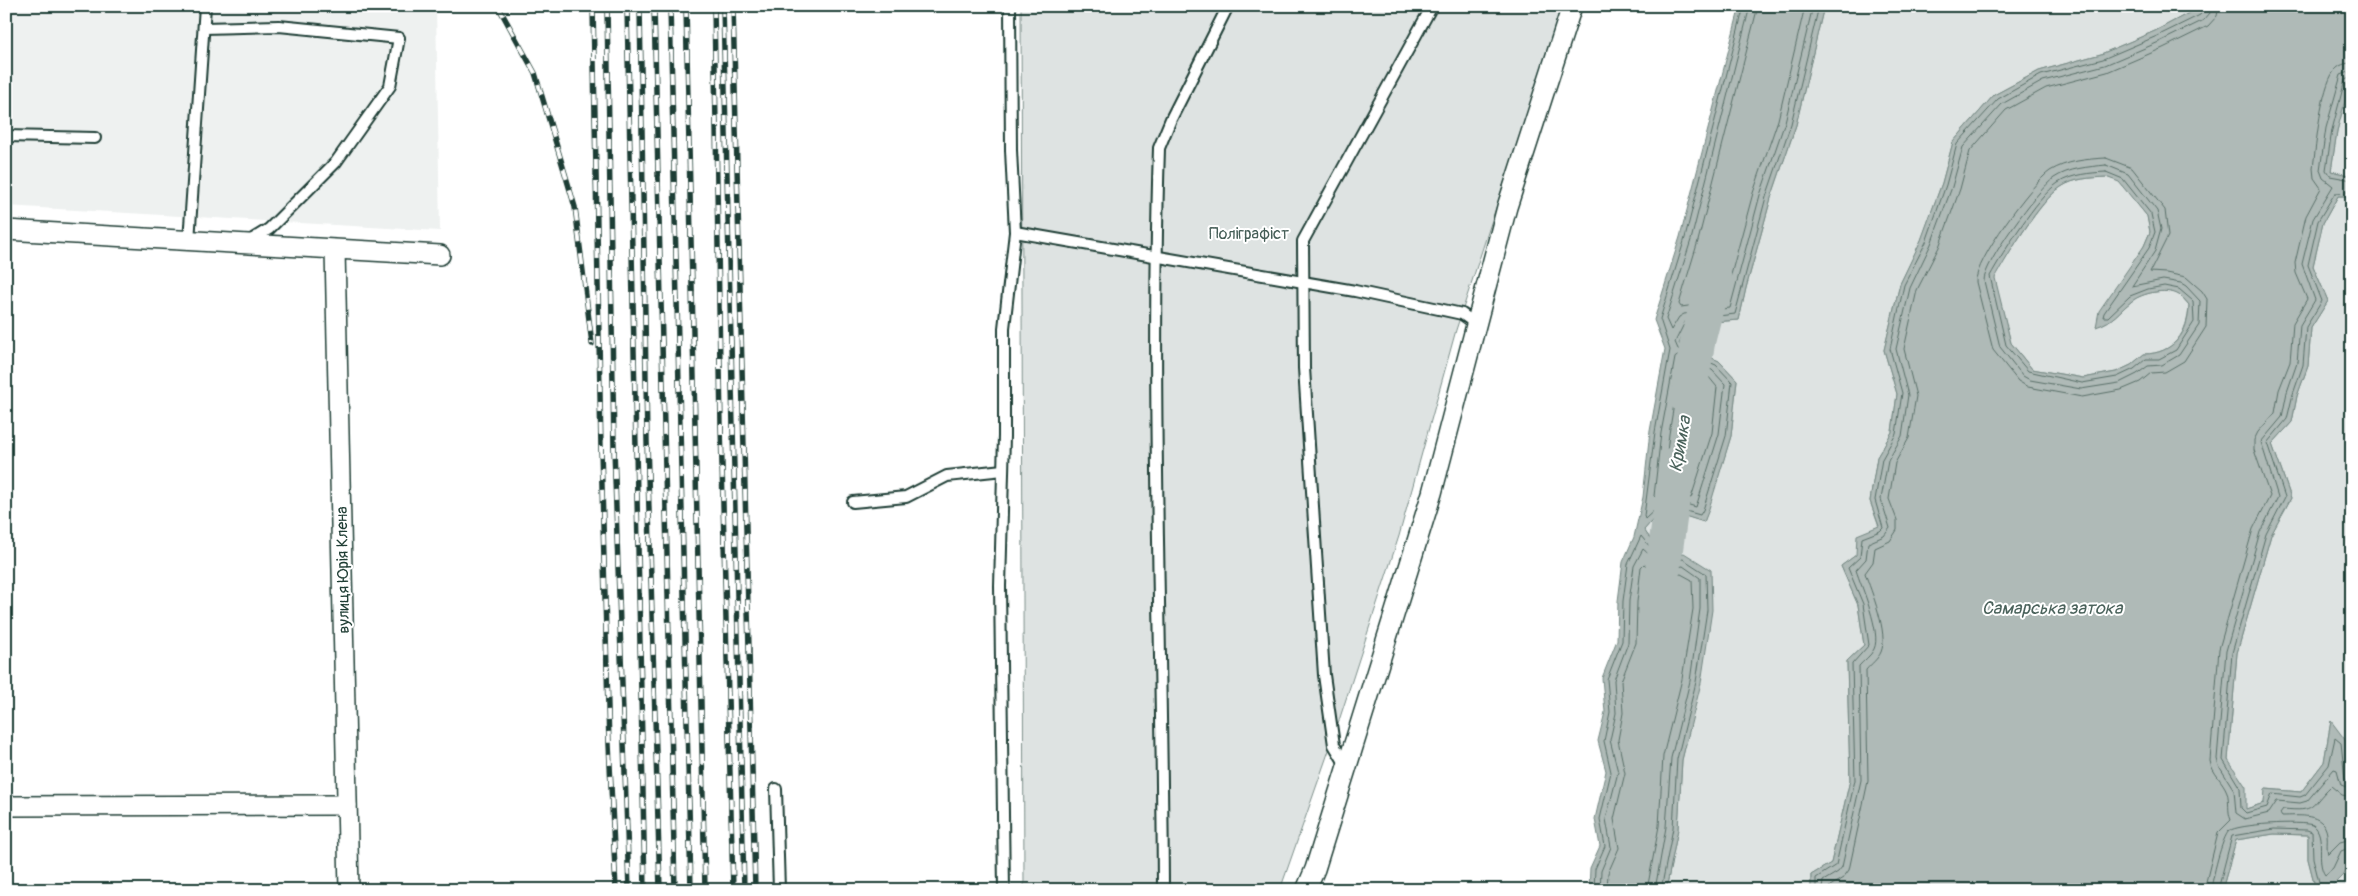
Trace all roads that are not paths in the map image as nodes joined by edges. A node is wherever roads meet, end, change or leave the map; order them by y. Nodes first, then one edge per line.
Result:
1 (205, 6) edge
2 (1010, 6) edge
3 (1228, 6) edge
4 (1432, 6) edge
5 (1572, 6) edge
6 (204, 28) junction
7 (6, 136) edge
8 (95, 138) dead end
9 (6, 230) edge
10 (1015, 232) junction
11 (189, 241) junction
12 (242, 245) junction
13 (335, 250) junction
14 (440, 255) dead end
15 (1157, 256) junction
16 (1303, 281) junction
17 (1476, 324) junction
18 (1003, 470) junction
19 (853, 502) dead end
20 (1346, 765) junction
21 (776, 789) dead end
22 (347, 805) junction
23 (6, 806) edge
24 (349, 890) edge
25 (779, 890) edge
26 (1004, 890) edge
27 (1163, 890) edge
28 (1306, 890) edge

1 - 6 lane
2 - 10 lane
3 - 15 lane
4 - 16 lane
5 - 17 street
6 - 11 lane
6 - 12 lane
7 - 8 lane
9 - 11 street
10 - 15 lane
10 - 18 lane
11 - 12 street
12 - 13 street
13 - 14 street
13 - 22 street, вулиця Юрія Клена
15 - 16 lane
15 - 27 lane
16 - 17 lane
16 - 20 lane
17 - 20 street
18 - 19 lane
18 - 26 lane
20 - 28 street
21 - 25 lane
22 - 23 street
22 - 24 street, вулиця Юрія Клена

